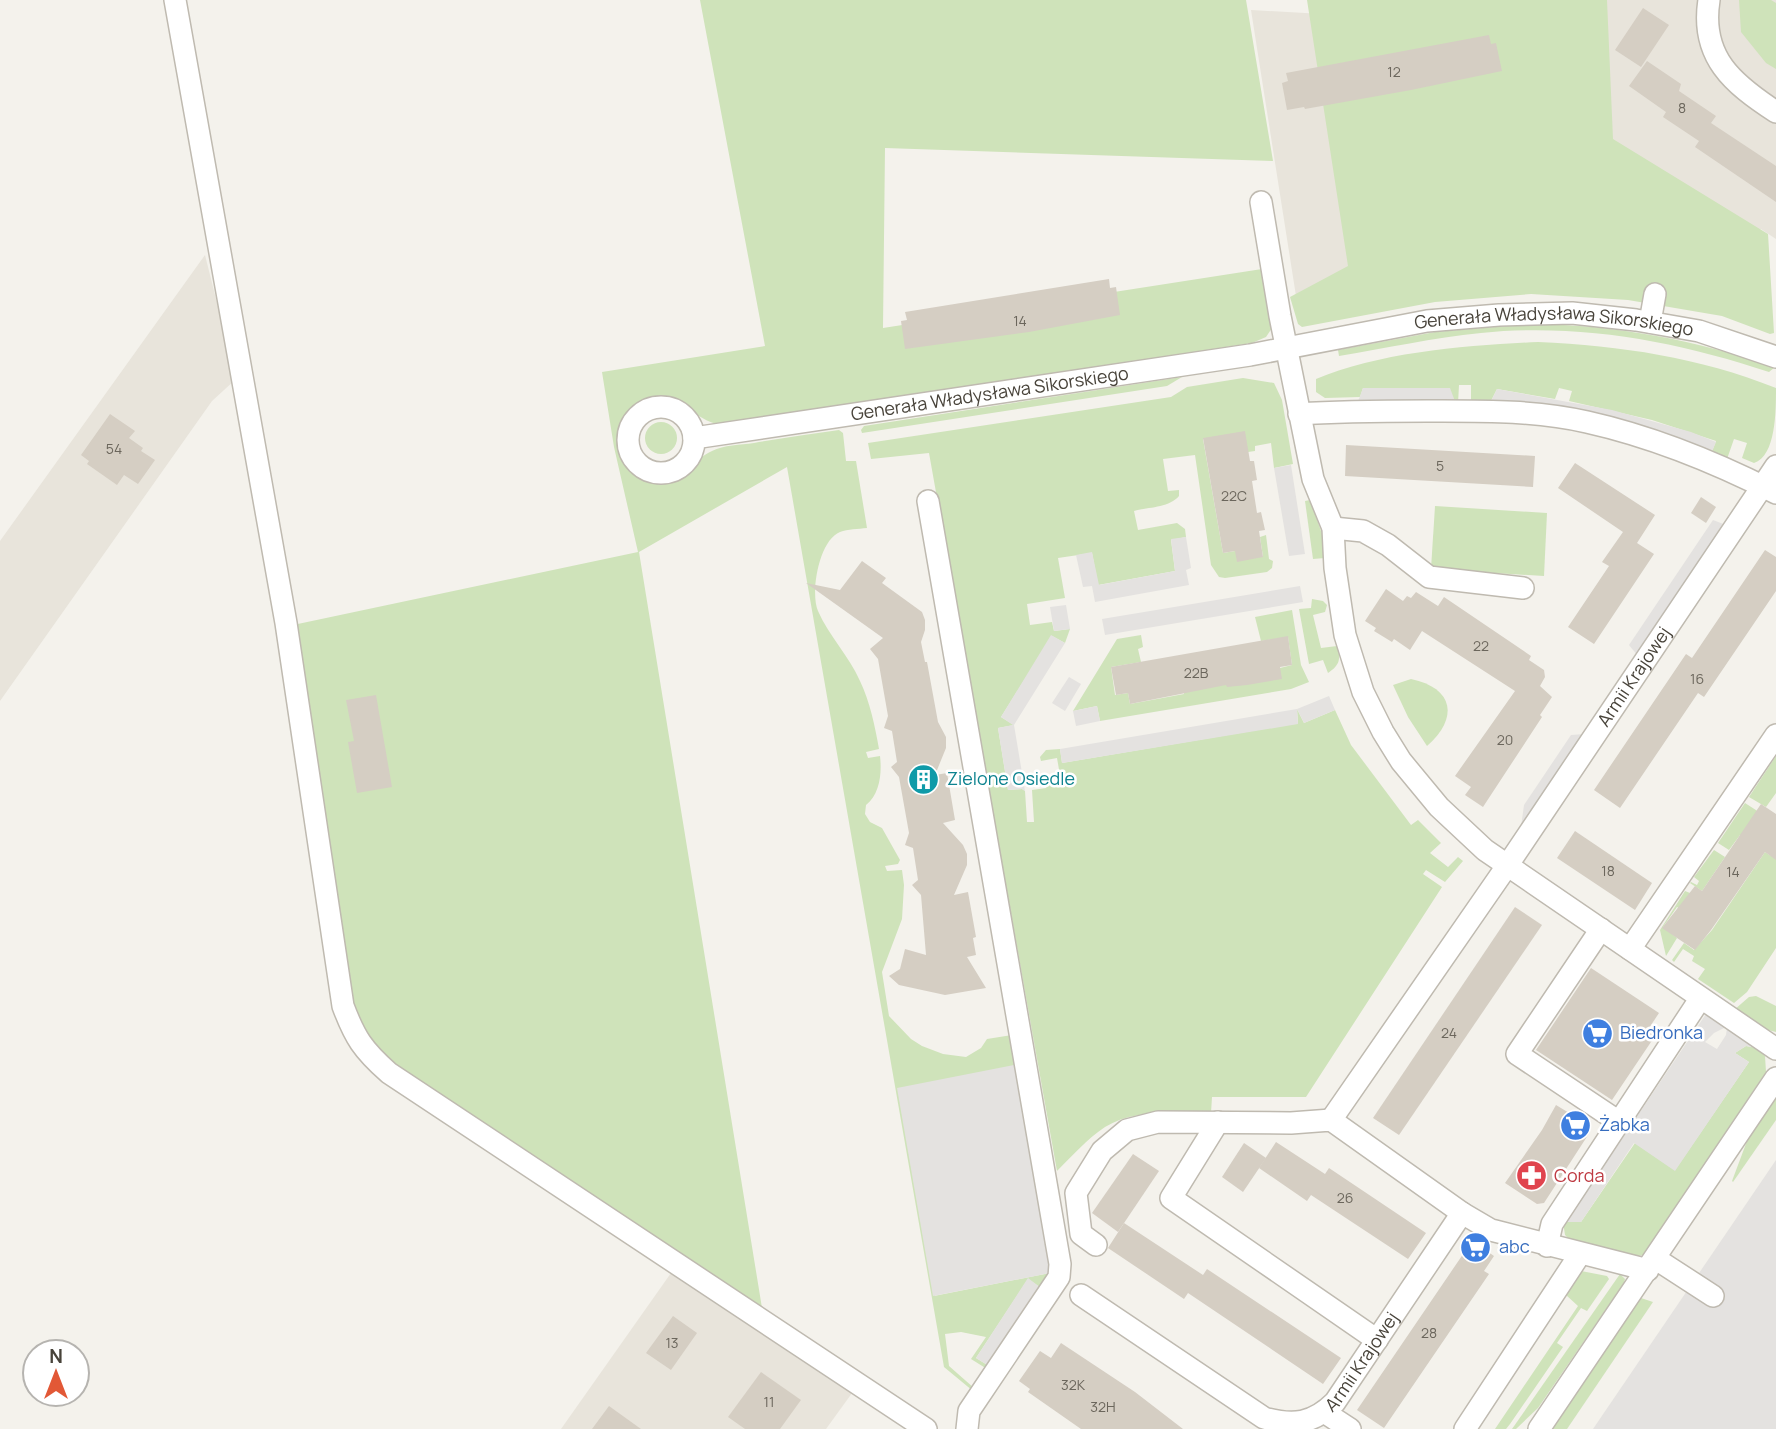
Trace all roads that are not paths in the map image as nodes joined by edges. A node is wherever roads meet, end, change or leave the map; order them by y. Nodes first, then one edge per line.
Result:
1 (175, 0) edge
2 (1709, 0) edge
3 (1776, 112) edge
4 (1261, 202) dead end
5 (1655, 294) dead end
6 (1650, 322) junction
7 (1286, 349) junction
8 (1776, 357) edge
9 (1299, 414) junction
10 (694, 438) dead end
11 (1776, 466) edge
12 (1769, 489) edge
13 (928, 500) dead end
14 (1333, 528) junction
15 (1523, 588) dead end
16 (1776, 735) edge
17 (1507, 866) junction
18 (1601, 929) junction
19 (1630, 949) junction
20 (1700, 999) junction
21 (1776, 1049) edge
22 (1776, 1078) edge
23 (1331, 1120) junction
24 (1218, 1122) junction
25 (1619, 1122) junction
26 (1462, 1213) junction
27 (1096, 1245) dead end
28 (1547, 1246) junction
29 (1580, 1254) junction
30 (1652, 1264) junction
31 (1081, 1295) dead end
32 (1713, 1296) dead end
33 (1377, 1340) junction
34 (1324, 1412) junction
35 (926, 1429) edge
36 (967, 1429) edge
37 (1350, 1429) edge
38 (1465, 1429) edge
39 (1539, 1429) edge

1 - 35 street
2 - 3 street
4 - 7 street
5 - 6 street
6 - 7 street, Generała Władysława Sikorskiego
6 - 8 street, Generała Władysława Sikorskiego
7 - 9 street
7 - 10 street, Generała Władysława Sikorskiego
9 - 12 street
9 - 14 street
11 - 12 street, Armii Krajowej
12 - 17 street, Armii Krajowej
13 - 36 street
14 - 15 street
14 - 17 street
16 - 19 street
17 - 18 street
17 - 23 street, Armii Krajowej
18 - 19 street
18 - 25 street
19 - 20 street
20 - 21 street
20 - 25 street
22 - 30 street
23 - 24 street
23 - 26 street
24 - 27 street
24 - 33 street
25 - 28 street
26 - 28 street
26 - 33 street, Armii Krajowej
28 - 29 street
29 - 30 street
29 - 38 street
30 - 32 street
30 - 39 street
31 - 34 street, Armii Krajowej
33 - 34 street, Armii Krajowej
34 - 37 street

